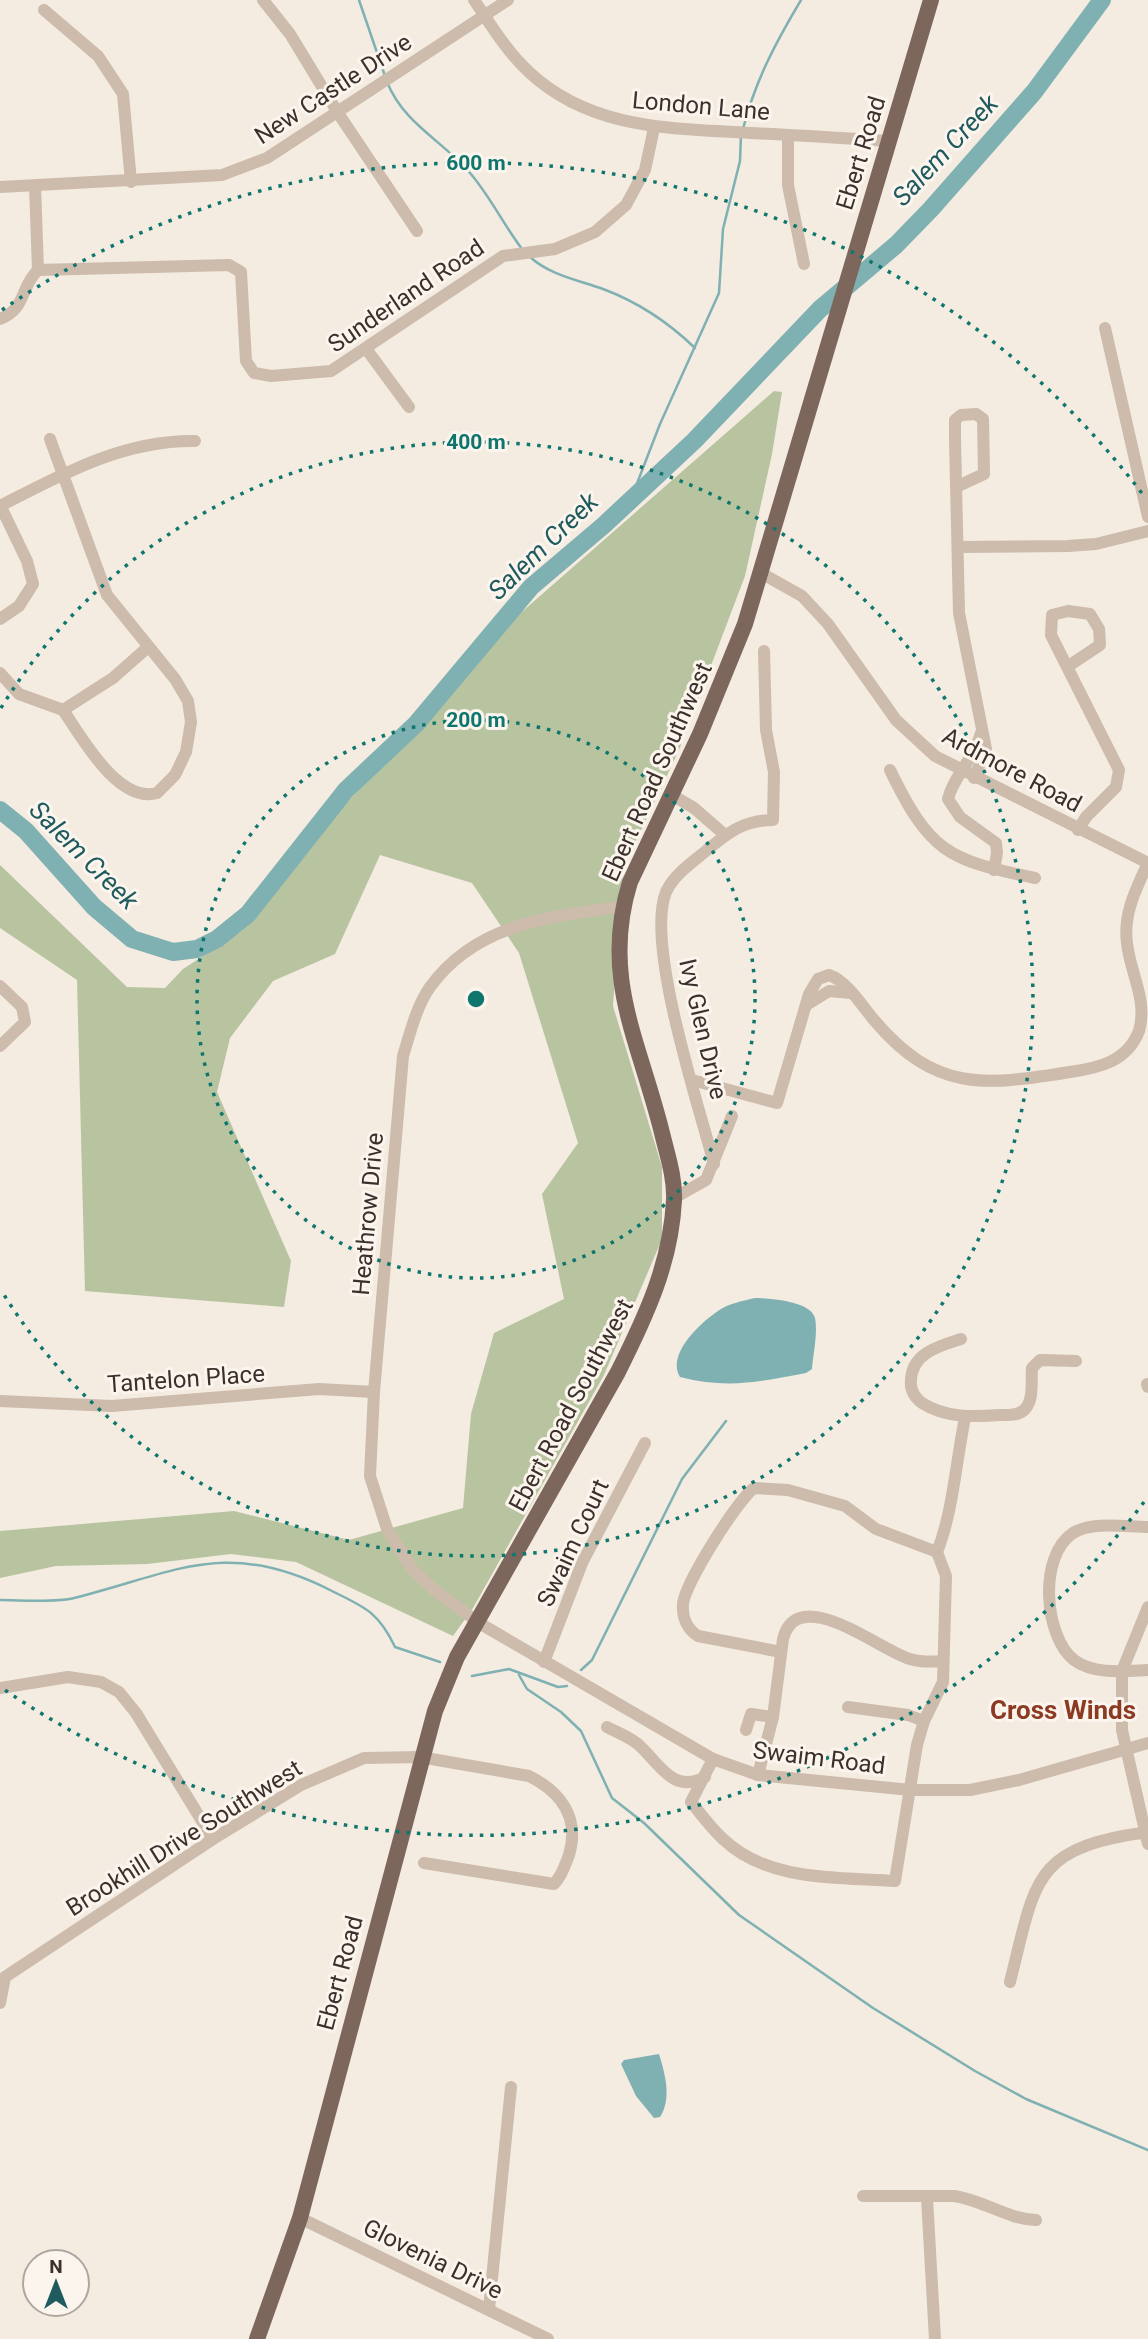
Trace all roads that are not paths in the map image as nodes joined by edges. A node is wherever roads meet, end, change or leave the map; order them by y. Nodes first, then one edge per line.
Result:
1 (263, 0) edge
2 (474, 0) edge
3 (508, 0) edge
4 (931, 0) edge
5 (44, 10) dead end
6 (485, 15) junction
7 (338, 113) junction
8 (654, 128) junction
9 (788, 135) junction
10 (889, 141) junction
11 (131, 182) junction
12 (35, 186) junction
13 (0, 187) edge
14 (417, 231) dead end
15 (804, 264) dead end
16 (38, 270) junction
17 (0, 319) edge
18 (834, 319) joint
19 (1105, 328) dead end
20 (367, 350) junction
21 (409, 407) dead end
22 (50, 439) dead end
23 (195, 441) dead end
24 (61, 475) junction
25 (956, 486) junction
26 (0, 506) edge
27 (1148, 517) edge
28 (1148, 531) edge
29 (958, 547) junction
30 (759, 572) junction
31 (0, 619) edge
32 (147, 648) junction
33 (764, 651) dead end
34 (1067, 667) junction
35 (0, 673) edge
36 (63, 710) junction
37 (890, 770) dead end
38 (969, 775) junction
39 (672, 795) junction
40 (1078, 830) junction
41 (725, 835) junction
42 (1148, 863) edge
43 (994, 870) junction
44 (1035, 878) dead end
45 (622, 906) junction
46 (0, 986) edge
47 (0, 1046) edge
48 (692, 1080) junction
49 (733, 1116) dead end
50 (714, 1164) junction
51 (674, 1198) junction
52 (961, 1339) dead end
53 (1076, 1361) dead end
54 (374, 1392) junction
55 (0, 1401) edge
56 (965, 1418) junction
57 (645, 1443) dead end
58 (1148, 1527) edge
59 (937, 1552) junction
60 (1148, 1607) edge
61 (478, 1623) junction
62 (511, 1643) joint
63 (781, 1652) junction
64 (943, 1661) junction
65 (544, 1662) junction
66 (1148, 1670) edge
67 (1122, 1671) junction
68 (0, 1688) edge
69 (848, 1707) dead end
70 (773, 1717) junction
71 (924, 1721) junction
72 (607, 1727) dead end
73 (746, 1730) dead end
74 (1148, 1743) edge
75 (1127, 1747) junction
76 (420, 1757) junction
77 (713, 1759) junction
78 (758, 1775) junction
79 (705, 1777) junction
80 (911, 1790) junction
81 (1147, 1837) edge
82 (213, 1839) junction
83 (424, 1863) dead end
84 (1010, 1982) dead end
85 (0, 2003) edge
86 (511, 2087) dead end
87 (863, 2196) dead end
88 (927, 2198) junction
89 (300, 2218) junction
90 (1037, 2220) dead end
91 (489, 2309) junction
92 (257, 2339) edge
93 (548, 2339) edge
94 (935, 2339) edge

1 - 7 street
2 - 6 street, London Lane
3 - 6 street, New Castle Drive
4 - 10 main road, Ebert Road
5 - 11 street
6 - 7 street, New Castle Drive
6 - 8 street, London Lane
7 - 11 street, New Castle Drive
7 - 14 street
8 - 9 street, London Lane
8 - 20 street, Sunderland Road
9 - 10 street, London Lane
9 - 15 street
10 - 18 main road, Ebert Road
11 - 12 street, New Castle Drive
12 - 13 street, New Castle Drive
12 - 16 street
16 - 17 street
16 - 20 street, Sunderland Road
18 - 30 main road, Ebert Road Southwest
19 - 27 street
20 - 21 street
22 - 24 street
23 - 24 street
24 - 26 street
24 - 32 street
25 - 25 street
25 - 29 street
26 - 31 street
28 - 29 street
29 - 38 street
30 - 38 street, Ardmore Road
30 - 39 main road, Ebert Road Southwest
32 - 36 street
32 - 36 street
33 - 41 street, Ivy Glen Drive
34 - 34 street
34 - 40 street
35 - 36 street
37 - 43 street
38 - 40 street, Ardmore Road
38 - 43 street
39 - 41 street
39 - 45 main road, Ebert Road Southwest
40 - 42 street, Ardmore Road
41 - 48 street, Ivy Glen Drive
42 - 48 street
43 - 44 street
45 - 51 main road, Ebert Road Southwest
45 - 54 street, Heathrow Drive
46 - 47 street
48 - 50 street, Ivy Glen Drive
49 - 50 street, Ivy Glen Drive
50 - 51 street
51 - 61 main road, Ebert Road Southwest
52 - 56 street
53 - 56 street
54 - 55 street, Tantelon Place
54 - 61 street, Heathrow Drive
56 - 59 street
57 - 65 street, Swaim Court
58 - 67 street
59 - 63 street
59 - 64 street
60 - 67 street
61 - 62 street, Heathrow Drive
61 - 76 main road, Ebert Road
62 - 65 street, Swaim Road
63 - 64 street
63 - 70 street
64 - 71 street
65 - 77 street, Swaim Road
66 - 67 street
67 - 75 street
68 - 82 street
69 - 71 street
70 - 73 street
70 - 78 street
71 - 80 street
72 - 79 street
74 - 75 street, Swaim Road
75 - 80 street, Swaim Road
75 - 81 street
76 - 82 street, Brookhill Drive Southwest
76 - 83 street, Brookhill Drive Southwest
76 - 89 main road, Ebert Road
77 - 78 street, Swaim Road
77 - 79 street
78 - 80 street, Swaim Road
79 - 80 street
81 - 84 street
82 - 85 street, Brookhill Drive Southwest
86 - 91 street
87 - 88 street
88 - 90 street
88 - 94 street
89 - 91 street, Glovenia Drive
89 - 92 main road, Ebert Road
91 - 93 street, Glovenia Drive

